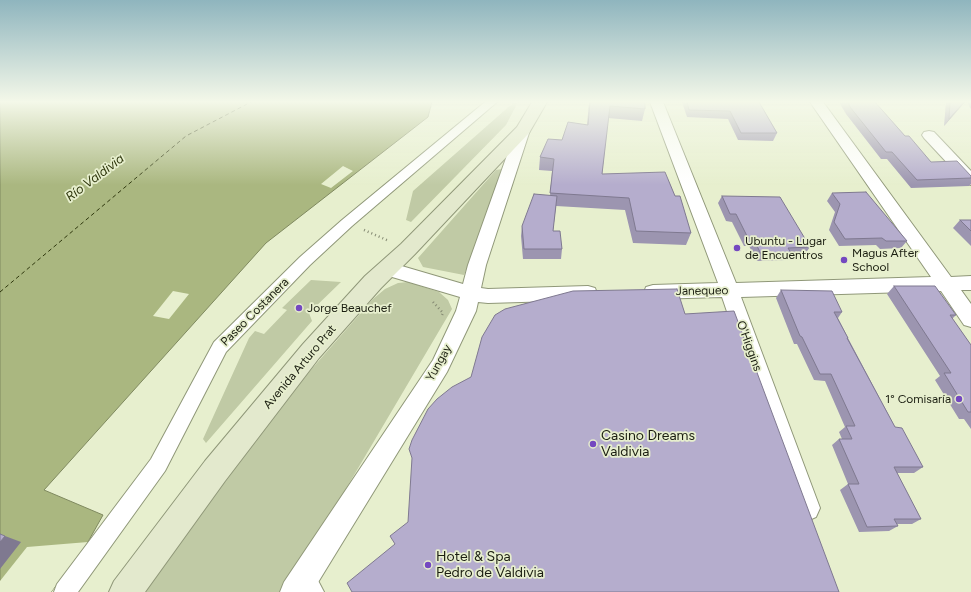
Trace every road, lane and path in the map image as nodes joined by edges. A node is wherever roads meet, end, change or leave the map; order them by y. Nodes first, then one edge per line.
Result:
1 (459, 130) edge
2 (523, 130) joint
3 (667, 130) edge
4 (836, 130) edge
5 (929, 135) dead end
6 (971, 180) edge
7 (347, 223) junction
8 (408, 249) junction
9 (388, 269) junction
10 (946, 283) junction
11 (971, 283) edge
12 (729, 290) junction
13 (636, 292) edge
14 (470, 293) junction
15 (604, 293) edge
16 (971, 319) edge
17 (813, 524) edge
18 (306, 588) edge
19 (65, 592) edge
20 (125, 592) edge

1 - 7 street, Paseo Costanera
2 - 8 main road, Avenida Arturo Prat
2 - 14 street, Yungay
3 - 12 street, O'Higgins
4 - 10 street
5 - 6 street
7 - 8 path
7 - 19 street, Paseo Costanera
8 - 9 main road, Avenida Arturo Prat
9 - 14 street
9 - 20 main road, Avenida Arturo Prat
10 - 11 street, Janequeo
10 - 12 street, Janequeo
10 - 16 street
12 - 13 street, Janequeo
12 - 17 street, O'Higgins
14 - 15 street
14 - 18 street, Yungay

